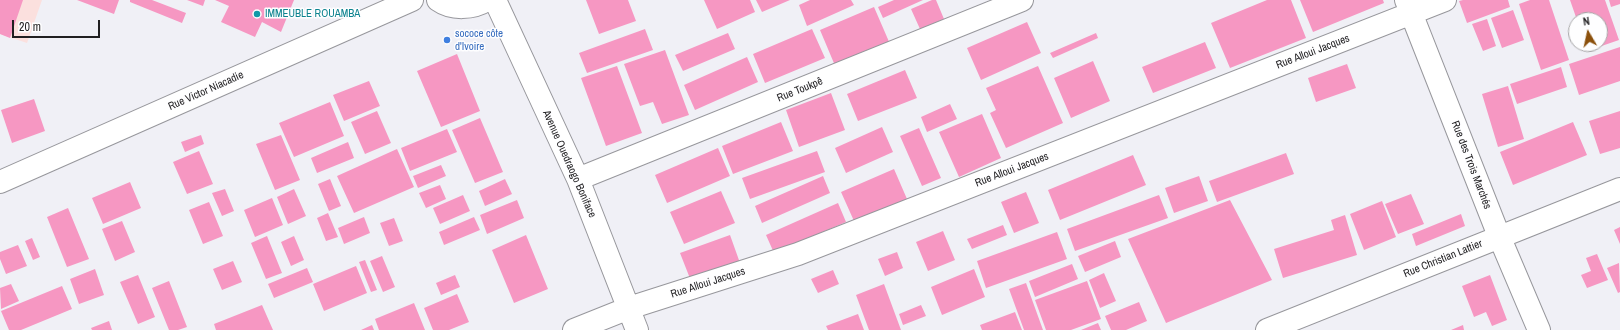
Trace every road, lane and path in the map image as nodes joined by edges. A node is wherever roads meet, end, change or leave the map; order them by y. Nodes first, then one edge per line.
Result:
1 (412, 0) edge
2 (438, 0) edge
3 (487, 0) edge
4 (495, 0) edge
5 (1022, 0) edge
6 (1445, 0) edge
7 (1409, 7) edge
8 (578, 180) junction
9 (0, 182) edge
10 (1620, 189) edge
11 (1499, 236) junction
12 (629, 308) junction
13 (574, 330) edge
14 (637, 330) edge
15 (1267, 330) edge
16 (1539, 330) edge

1 - 9 street, Rue Victor Niacadie
2 - 3 street
4 - 8 street, Avenue Ouedraogo Boniface
5 - 8 street, Rue Toukpê
6 - 7 street, Rue Alloui Jacques
7 - 11 street, Rue des Trois Marchés
7 - 12 street, Rue Alloui Jacques
8 - 12 street, Avenue Ouedraogo Boniface
10 - 11 street, Rue Christian Lattier
11 - 15 street, Rue Christian Lattier
11 - 16 street, Rue des Trois Marchés
12 - 13 street, Rue Alloui Jacques
12 - 14 street, Avenue Ouedraogo Boniface

